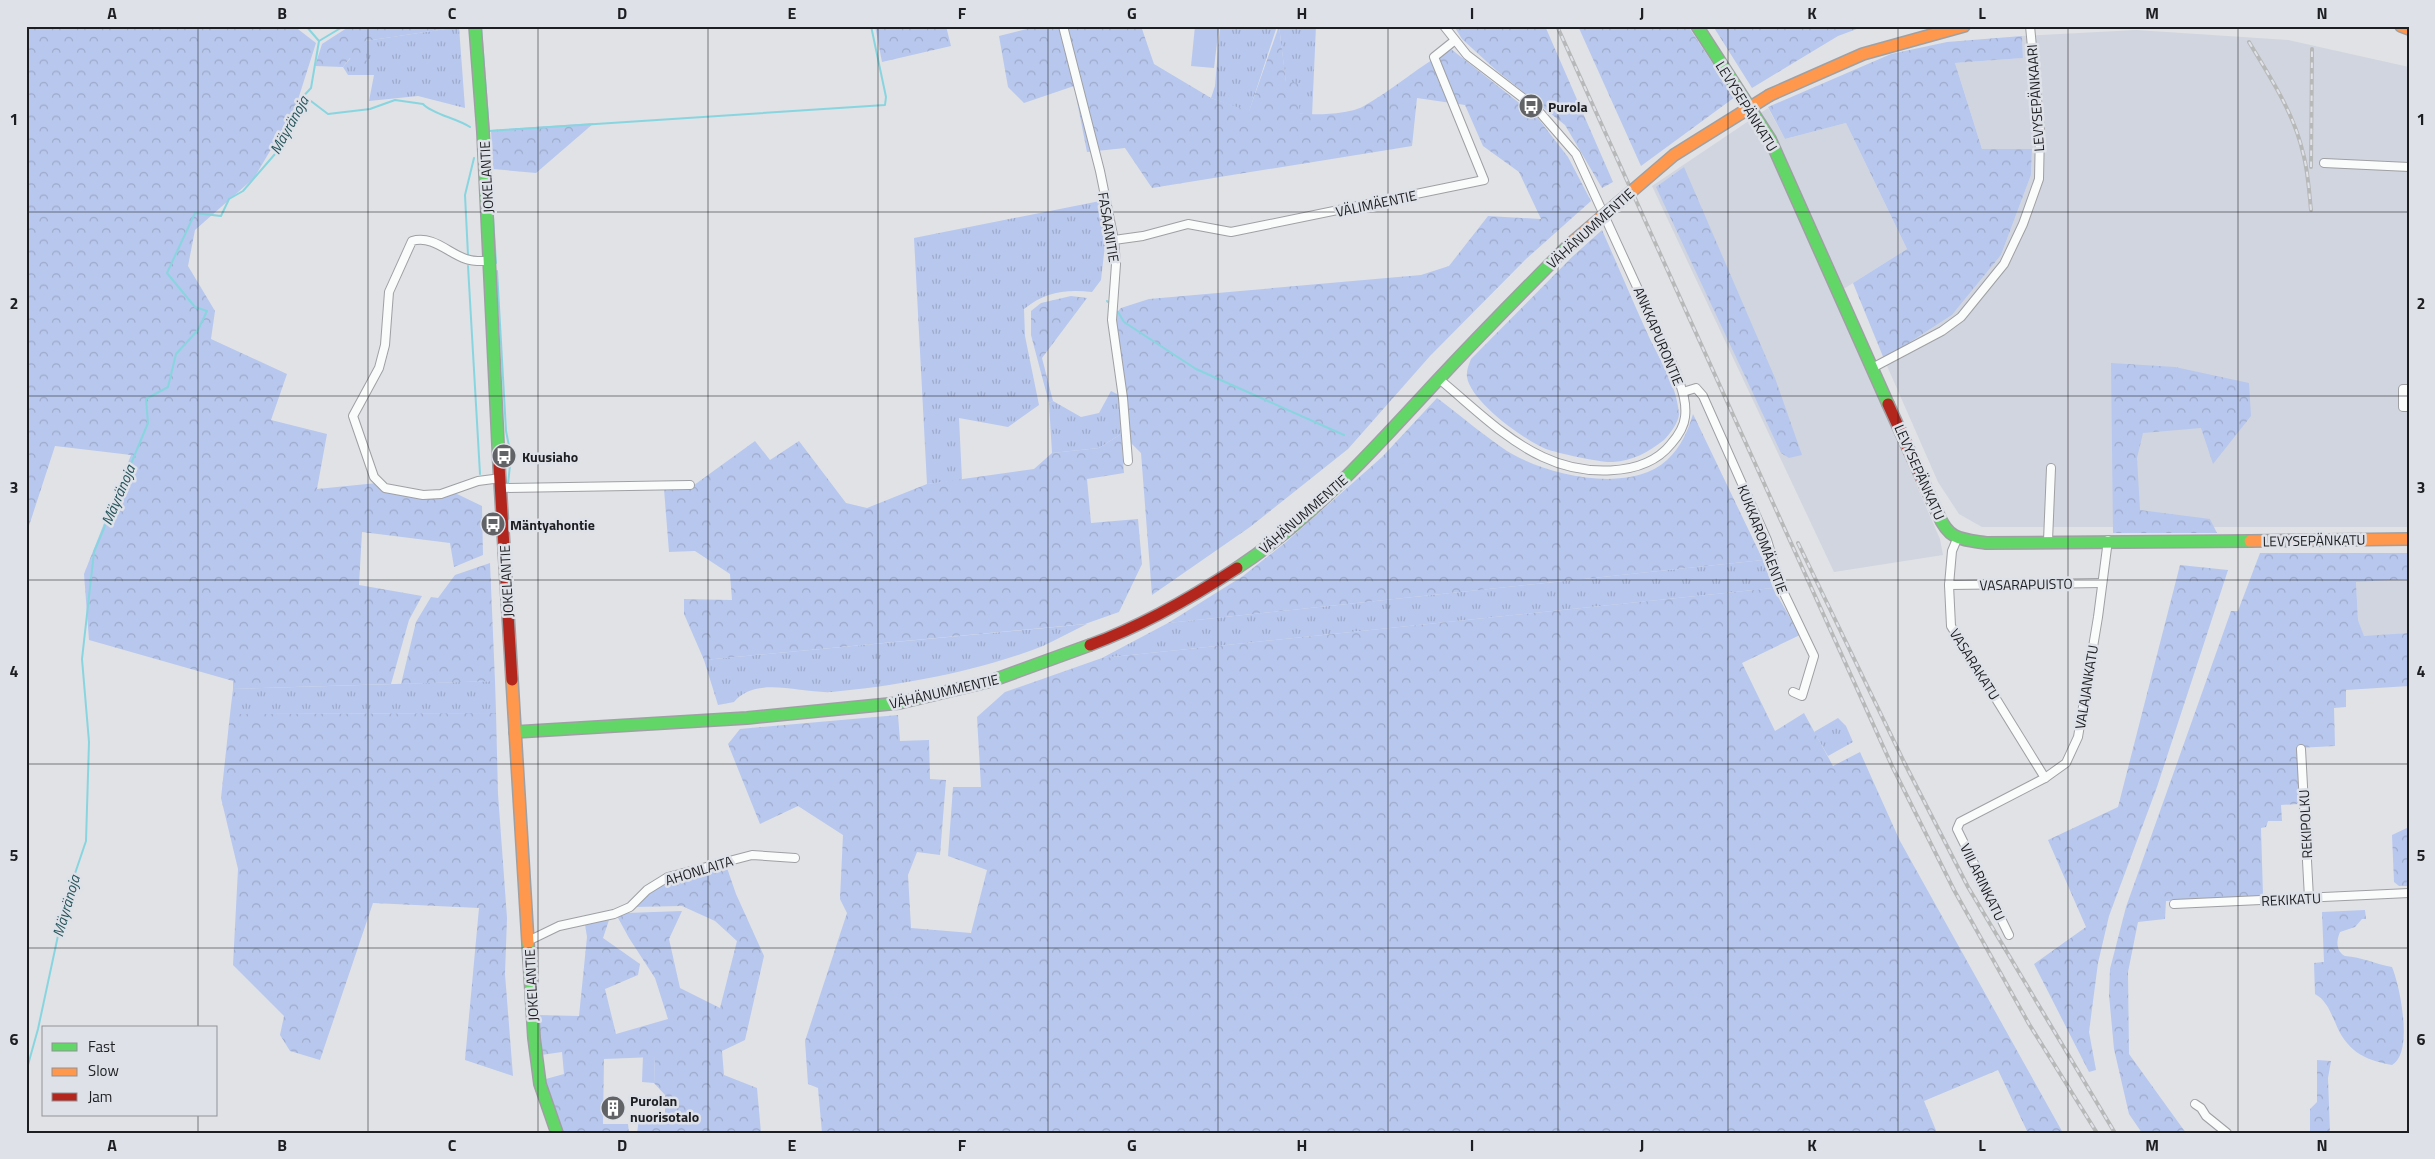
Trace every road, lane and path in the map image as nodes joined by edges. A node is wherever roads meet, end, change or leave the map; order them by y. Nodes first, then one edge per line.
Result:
1 (475, 26) edge
2 (1063, 26) edge
3 (1444, 26) edge
4 (1697, 26) edge
5 (1964, 26) edge
6 (2030, 26) edge
7 (2401, 26) edge
8 (2409, 29) edge
9 (1454, 41) junction
10 (2324, 163) dead end
11 (2409, 166) edge
12 (1114, 240) junction
13 (490, 261) junction
14 (1874, 367) junction
15 (1439, 379) junction
16 (2409, 389) edge
17 (1683, 392) junction
18 (2409, 407) edge
19 (1128, 461) dead end
20 (2051, 468) dead end
21 (501, 483) junction
22 (690, 485) dead end
23 (1957, 539) junction
24 (2409, 539) edge
25 (2108, 540) junction
26 (2048, 541) junction
27 (2102, 583) junction
28 (1950, 585) junction
29 (1792, 692) dead end
30 (515, 732) junction
31 (2301, 749) dead end
32 (2045, 778) junction
33 (1957, 829) joint
34 (794, 858) dead end
35 (2409, 893) edge
36 (2310, 898) junction
37 (2174, 904) dead end
38 (2009, 935) dead end
39 (528, 941) junction
40 (2195, 1104) dead end
41 (557, 1133) edge
42 (2227, 1133) edge

1 - 13 street, JOKELANTIE
2 - 12 street, FASAANITIE
3 - 9 street, ANKKAPURONTIE
4 - 14 street, LEVYSEPÄNKATU
5 - 15 street, VÄHÄNUMMENTIE, bridge
6 - 14 street, LEVYSEPÄNKAARI
7 - 8 street
9 - 12 street, VÄLIMÄENTIE
9 - 17 street, ANKKAPURONTIE
10 - 11 street
12 - 19 street, FASAANITIE
13 - 21 street, JOKELANTIE
13 - 21 street
14 - 23 street, LEVYSEPÄNKATU
15 - 17 street, ANKKAPURONTIE
15 - 30 street, VÄHÄNUMMENTIE
16 - 18 street
17 - 29 street, KUKKAROMÄENTIE
20 - 26 street
21 - 22 street
21 - 30 street, JOKELANTIE
23 - 26 street, LEVYSEPÄNKATU
23 - 28 street, VASARAKATU
24 - 25 street, LEVYSEPÄNKATU
25 - 26 street, LEVYSEPÄNKATU
25 - 27 street, VALAJANKATU
27 - 28 street, VASARAPUISTO
27 - 32 street, VALAJANKATU
28 - 32 street, VASARAKATU
30 - 39 street, JOKELANTIE
31 - 36 street, REKIPOLKU
32 - 33 street, VALAJANKATU
33 - 38 street, VIILARINKATU
34 - 39 street, AHONLAITA
35 - 36 street, REKIKATU
36 - 37 street, REKIKATU
39 - 41 street, JOKELANTIE
40 - 42 street

